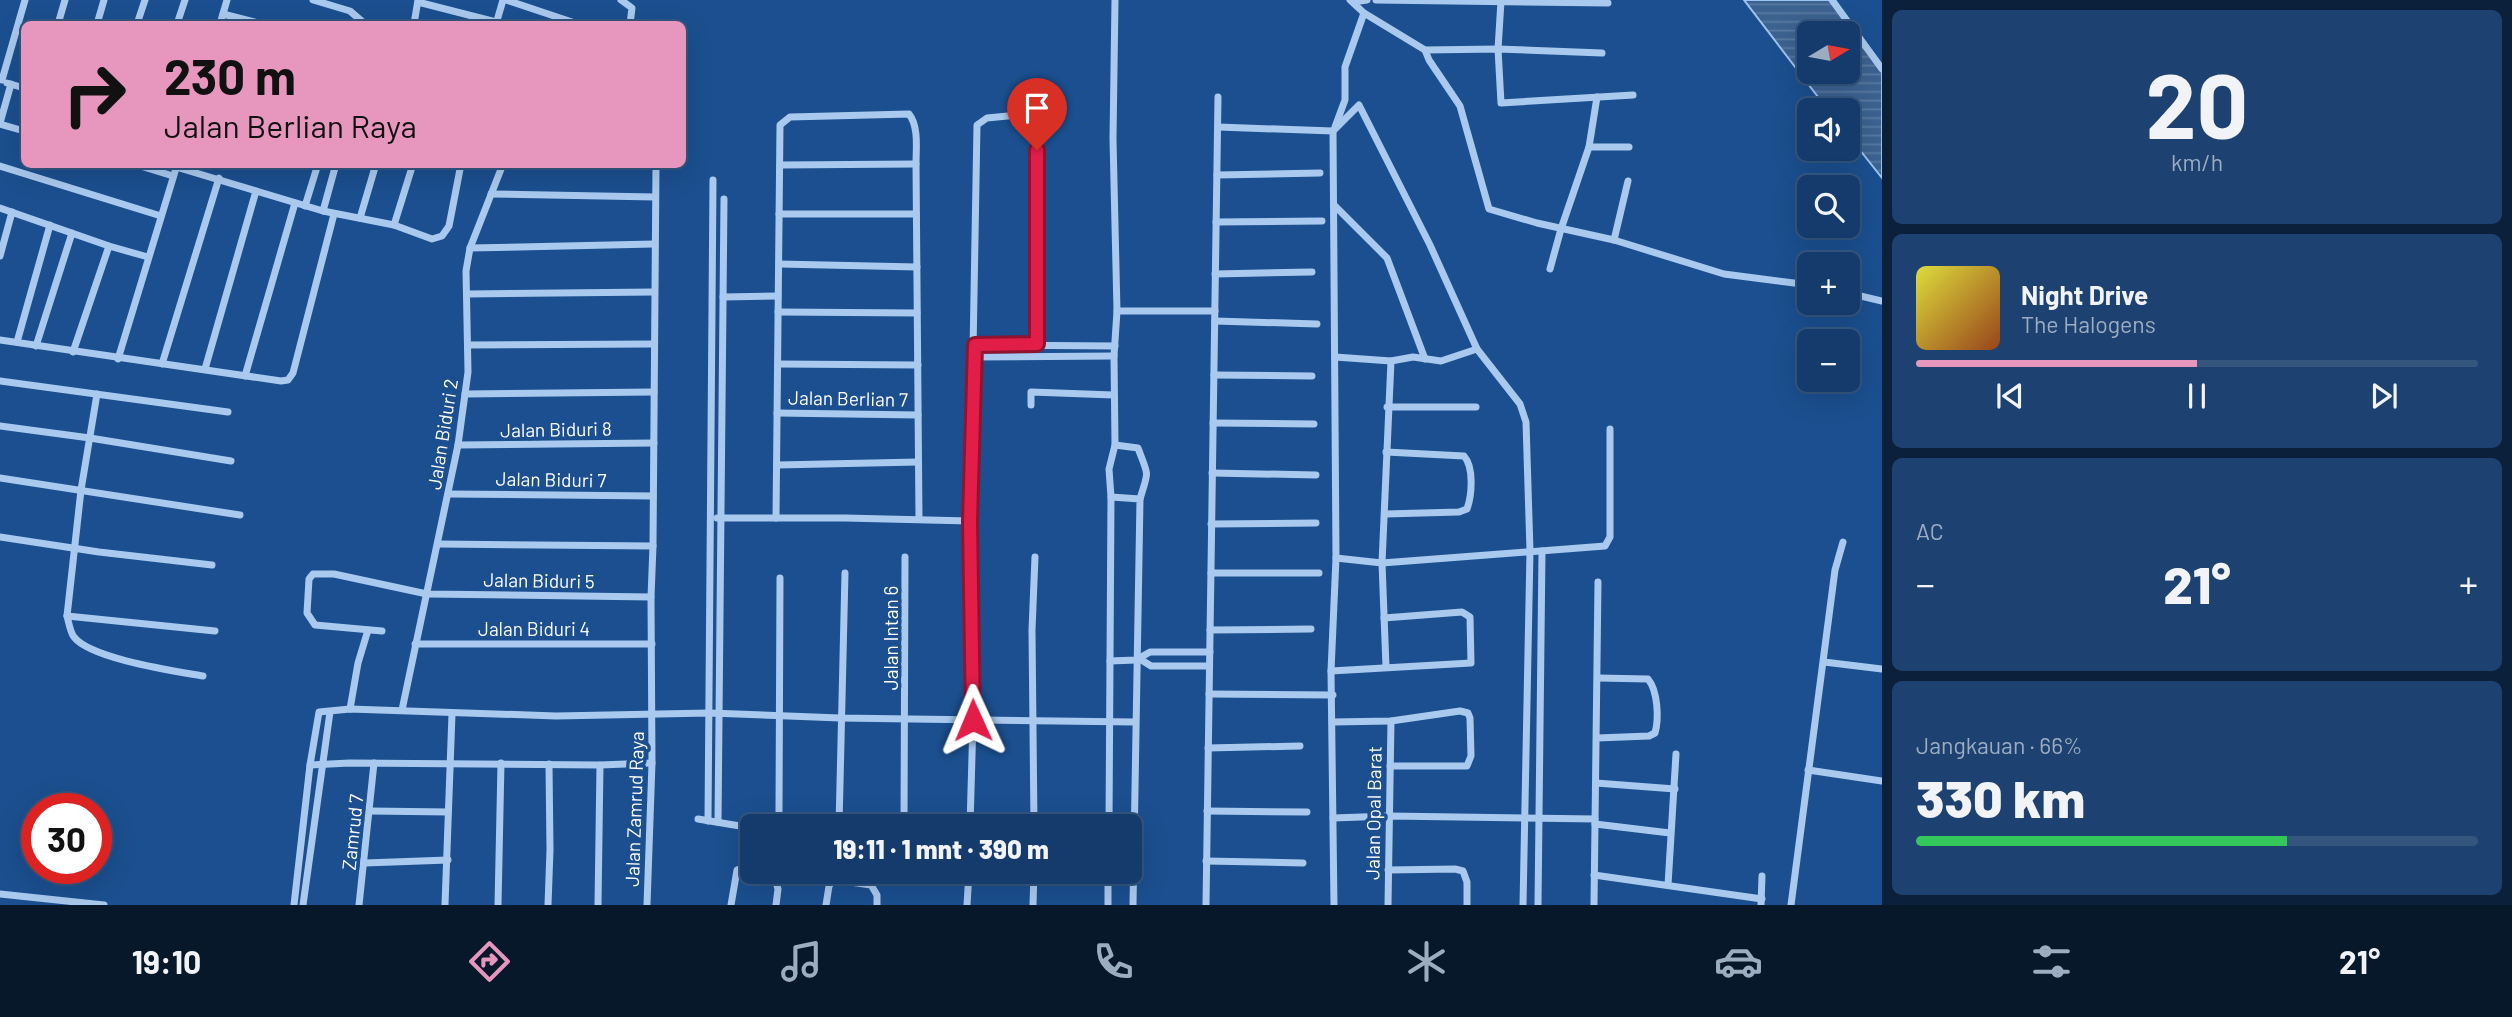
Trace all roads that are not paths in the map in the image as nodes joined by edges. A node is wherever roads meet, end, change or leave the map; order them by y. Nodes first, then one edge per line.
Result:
1 (25, 0) edge
2 (65, 0) edge
3 (104, 0) edge
4 (145, 0) edge
5 (185, 0) edge
6 (227, 0) edge
7 (313, 0) edge
8 (353, 0) edge
9 (504, 0) edge
10 (621, 0) edge
11 (1115, 0) edge
12 (1367, 0) edge
13 (1376, 0) edge
14 (1832, 0) edge
15 (418, 1) edge
16 (1352, 1) edge
17 (1501, 1) edge
18 (1552, 1) edge
19 (1608, 3) dead end
20 (350, 11) junction
21 (1363, 13) junction
22 (223, 14) junction
23 (59, 21) edge
24 (98, 21) edge
25 (138, 21) edge
26 (178, 21) edge
27 (220, 21) edge
28 (250, 21) edge
29 (359, 21) edge
30 (415, 21) edge
31 (489, 21) edge
32 (497, 21) edge
33 (569, 21) edge
34 (630, 21) edge
35 (1498, 49) junction
36 (1425, 50) junction
37 (1602, 53) dead end
38 (1882, 69) edge
39 (1, 80) edge
40 (11, 84) junction
41 (21, 87) edge
42 (1633, 95) dead end
43 (1218, 97) dead end
44 (1597, 97) junction
45 (0, 123) edge
46 (1218, 128) junction
47 (21, 130) edge
48 (1333, 131) junction
49 (1589, 147) junction
50 (1629, 147) dead end
51 (780, 164) junction
52 (916, 164) junction
53 (0, 166) edge
54 (147, 168) edge
55 (176, 168) edge
56 (184, 168) edge
57 (315, 168) edge
58 (335, 168) edge
59 (375, 168) edge
60 (412, 168) edge
61 (460, 168) edge
62 (501, 168) edge
63 (656, 168) edge
64 (1320, 173) dead end
65 (1217, 175) junction
66 (173, 176) junction
67 (314, 176) junction
68 (219, 178) junction
69 (713, 180) dead end
70 (331, 181) junction
71 (1628, 181) dead end
72 (256, 191) junction
73 (491, 194) junction
74 (655, 197) junction
75 (724, 199) dead end
76 (295, 203) junction
77 (305, 206) junction
78 (1335, 206) junction
79 (0, 208) edge
80 (323, 211) junction
81 (12, 212) junction
82 (334, 214) junction
83 (779, 214) junction
84 (916, 214) junction
85 (161, 216) junction
86 (360, 218) junction
87 (1322, 221) dead end
88 (1216, 222) junction
89 (50, 225) junction
90 (394, 225) junction
91 (1561, 229) junction
92 (72, 233) junction
93 (1614, 240) junction
94 (654, 244) junction
95 (110, 246) junction
96 (470, 248) junction
97 (713, 255) junction
98 (723, 255) junction
99 (0, 256) edge
100 (148, 257) junction
101 (779, 264) junction
102 (917, 267) junction
103 (1550, 269) dead end
104 (1312, 272) dead end
105 (1215, 274) junction
106 (1797, 283) edge
107 (654, 292) junction
108 (467, 294) junction
109 (1860, 295) edge
110 (778, 296) junction
111 (723, 297) junction
112 (1882, 300) edge
113 (1116, 311) junction
114 (1215, 311) junction
115 (778, 312) junction
116 (917, 313) junction
117 (1215, 321) junction
118 (1317, 324) dead end
119 (0, 340) edge
120 (17, 342) junction
121 (654, 344) junction
122 (1037, 344) junction
123 (36, 345) junction
124 (468, 345) junction
125 (975, 345) junction
126 (1115, 346) junction
127 (1477, 349) junction
128 (74, 352) junction
129 (1114, 356) junction
130 (974, 357) junction
131 (1335, 357) junction
132 (118, 359) junction
133 (1425, 359) junction
134 (1391, 360) junction
135 (162, 364) junction
136 (778, 364) junction
137 (918, 365) junction
138 (205, 369) junction
139 (1214, 375) junction
140 (245, 376) junction
141 (1312, 376) dead end
142 (0, 381) edge
143 (712, 387) junction
144 (722, 388) junction
145 (654, 392) junction
146 (97, 394) junction
147 (465, 394) junction
148 (1114, 395) junction
149 (1031, 405) dead end
150 (1387, 407) junction
151 (1476, 407) dead end
152 (228, 412) dead end
153 (777, 413) junction
154 (918, 415) junction
155 (1213, 423) junction
156 (1314, 424) dead end
157 (0, 426) edge
158 (1610, 429) dead end
159 (90, 438) junction
160 (654, 443) junction
161 (458, 445) junction
162 (1115, 445) junction
163 (1386, 452) junction
164 (231, 461) dead end
165 (918, 462) junction
166 (776, 465) junction
167 (1212, 473) junction
168 (1316, 475) dead end
169 (0, 478) edge
170 (712, 480) junction
171 (721, 481) junction
172 (81, 490) junction
173 (449, 494) junction
174 (653, 496) junction
175 (1111, 497) junction
176 (1140, 499) junction
177 (1385, 514) junction
178 (240, 515) dead end
179 (717, 518) junction
180 (776, 518) junction
181 (919, 519) junction
182 (970, 521) junction
183 (1316, 523) dead end
184 (1211, 524) junction
185 (0, 537) edge
186 (1843, 542) dead end
187 (438, 544) junction
188 (653, 546) junction
189 (74, 547) junction
190 (1530, 551) junction
191 (1542, 551) junction
192 (905, 557) dead end
193 (1035, 557) dead end
194 (1336, 558) junction
195 (1382, 563) junction
196 (212, 565) dead end
197 (716, 572) junction
198 (845, 573) dead end
199 (1211, 573) junction
200 (1318, 573) dead end
201 (780, 578) dead end
202 (1598, 582) dead end
203 (427, 594) junction
204 (651, 597) junction
205 (67, 616) junction
206 (1384, 618) junction
207 (711, 628) junction
208 (720, 629) junction
209 (1311, 629) dead end
210 (368, 630) junction
211 (1210, 630) junction
212 (215, 631) dead end
213 (382, 631) dead end
214 (415, 644) junction
215 (652, 644) junction
216 (1210, 652) junction
217 (1138, 660) junction
218 (1110, 661) junction
219 (1824, 662) junction
220 (1209, 666) junction
221 (1386, 667) junction
222 (1882, 669) edge
223 (1331, 671) junction
224 (203, 676) dead end
225 (1598, 677) junction
226 (710, 694) junction
227 (1209, 694) junction
228 (720, 695) junction
229 (1333, 695) junction
230 (350, 709) junction
231 (402, 710) junction
232 (330, 712) junction
233 (452, 713) junction
234 (710, 713) junction
235 (653, 714) junction
236 (719, 714) junction
237 (779, 715) junction
238 (840, 718) junction
239 (906, 718) junction
240 (1034, 719) junction
241 (973, 720) junction
242 (1110, 722) junction
243 (1134, 722) junction
244 (1334, 722) junction
245 (1391, 722) junction
246 (710, 727) junction
247 (719, 727) junction
248 (1597, 738) junction
249 (1300, 746) dead end
250 (1208, 748) junction
251 (1676, 754) dead end
252 (450, 762) junction
253 (374, 763) junction
254 (501, 763) junction
255 (652, 763) junction
256 (321, 764) junction
257 (549, 764) junction
258 (310, 765) junction
259 (600, 765) junction
260 (1390, 765) junction
261 (1808, 770) junction
262 (1882, 781) edge
263 (1596, 783) junction
264 (1675, 789) junction
265 (370, 811) junction
266 (1207, 811) junction
267 (448, 812) junction
268 (779, 812) dead end
269 (1307, 812) dead end
270 (839, 814) edge
271 (904, 814) edge
272 (970, 814) edge
273 (1034, 814) edge
274 (1109, 814) edge
275 (1389, 816) junction
276 (1538, 817) junction
277 (1333, 818) junction
278 (1524, 818) junction
279 (698, 820) dead end
280 (708, 821) junction
281 (719, 822) junction
282 (1595, 822) junction
283 (740, 826) edge
284 (1670, 833) junction
285 (448, 860) junction
286 (1206, 861) junction
287 (365, 863) junction
288 (1303, 863) dead end
289 (740, 869) edge
290 (1388, 870) junction
291 (1594, 876) junction
292 (1762, 876) dead end
293 (777, 884) edge
294 (968, 884) edge
295 (1034, 884) edge
296 (1108, 884) edge
297 (1668, 885) junction
298 (0, 894) edge
299 (1761, 902) edge
300 (104, 905) edge
301 (294, 905) edge
302 (303, 905) edge
303 (359, 905) edge
304 (445, 905) edge
305 (498, 905) edge
306 (548, 905) edge
307 (598, 905) edge
308 (647, 905) edge
309 (731, 905) edge
310 (776, 905) edge
311 (826, 905) edge
312 (877, 905) edge
313 (967, 905) edge
314 (1033, 905) edge
315 (1108, 905) edge
316 (1133, 905) edge
317 (1206, 905) edge
318 (1334, 905) edge
319 (1388, 905) edge
320 (1467, 905) edge
321 (1523, 905) edge
322 (1538, 905) edge
323 (1594, 905) edge
324 (1791, 905) edge

1 - 39 street
2 - 23 street
3 - 24 street
4 - 25 street
5 - 26 street
6 - 22 street
7 - 20 street
8 - 20 street
9 - 32 street
9 - 33 street
10 - 34 street
11 - 113 street
12 - 16 street
13 - 17 street
14 - 38 street
15 - 30 street
15 - 31 street
16 - 21 street
17 - 18 street
17 - 35 street
18 - 19 street
20 - 29 street
21 - 36 street
21 - 48 street
22 - 27 street
22 - 28 street
35 - 36 street
35 - 37 street
35 - 44 street
36 - 91 street
39 - 40 street
40 - 41 street
40 - 45 street
42 - 44 street
43 - 46 street
44 - 49 street
45 - 47 street
46 - 48 street
46 - 65 street
48 - 78 street
48 - 127 street
49 - 50 street
49 - 91 street
51 - 52 street
51 - 52 street
51 - 83 street
52 - 84 street
53 - 85 street
54 - 66 street
55 - 66 street
56 - 68 street
57 - 67 street
58 - 70 street
59 - 86 street
60 - 90 street
61 - 90 street
62 - 73 street, Jalan Biduri 2
63 - 74 street, Jalan Zamrud Raya
64 - 65 street
65 - 88 street
66 - 85 street
67 - 70 street
67 - 77 street
68 - 72 street
68 - 135 street
69 - 97 street
70 - 80 street
71 - 93 street
72 - 76 street
72 - 138 street
73 - 74 street
73 - 96 street, Jalan Biduri 2
74 - 94 street, Jalan Zamrud Raya
75 - 98 street
76 - 77 street
76 - 140 street
77 - 80 street
78 - 131 street
78 - 133 street
79 - 81 street
80 - 82 street
81 - 89 street
81 - 99 street
82 - 86 street
82 - 140 street
83 - 84 street
83 - 101 street
84 - 102 street
85 - 100 street
86 - 90 street
87 - 88 street
88 - 105 street
89 - 92 street
89 - 120 street
91 - 93 street
91 - 103 street
92 - 95 street
92 - 123 street
93 - 106 street
94 - 96 street
94 - 107 street, Jalan Zamrud Raya
95 - 100 street
95 - 128 street
96 - 108 street, Jalan Biduri 2
97 - 98 street
97 - 143 street
98 - 111 street
100 - 132 street
101 - 102 street
101 - 110 street
102 - 116 street
104 - 105 street
105 - 114 street
107 - 108 street
107 - 121 street, Jalan Zamrud Raya
108 - 124 street, Jalan Biduri 2
109 - 112 street
110 - 111 street
110 - 115 street
111 - 144 street
113 - 114 street
113 - 126 street
114 - 117 street
115 - 116 street
115 - 136 street
116 - 137 street
117 - 118 street
117 - 139 street
119 - 120 street
120 - 123 street
121 - 124 street
121 - 145 street, Jalan Zamrud Raya
122 - 125 street
122 - 125 street
122 - 126 street
123 - 128 street
124 - 147 street, Jalan Biduri 2
125 - 130 street
126 - 129 street
127 - 133 street
127 - 190 street
128 - 132 street
129 - 130 street
129 - 148 street
130 - 182 street
131 - 134 street
131 - 194 street
132 - 135 street
133 - 134 street
134 - 150 street
135 - 138 street
136 - 137 street
136 - 153 street
137 - 154 street
138 - 140 street
139 - 141 street
139 - 155 street
142 - 146 street
143 - 144 street
143 - 170 street
144 - 171 street
145 - 147 street
145 - 160 street, Jalan Zamrud Raya
146 - 152 street
146 - 159 street
147 - 161 street, Jalan Biduri 2
148 - 149 street
148 - 162 street
150 - 151 street
150 - 163 street
153 - 154 street, Jalan Berlian 7
153 - 166 street
154 - 165 street
155 - 156 street
155 - 167 street
157 - 159 street
158 - 191 street
159 - 164 street
159 - 172 street
160 - 161 street, Jalan Biduri 8
160 - 174 street, Jalan Zamrud Raya
161 - 173 street, Jalan Biduri 2
162 - 175 street
162 - 176 street
163 - 177 street
163 - 177 street
165 - 166 street
165 - 181 street
166 - 180 street
167 - 168 street
167 - 184 street
169 - 172 street
170 - 171 street
170 - 179 street
171 - 179 street
172 - 178 street
172 - 189 street
173 - 174 street, Jalan Biduri 7
173 - 187 street, Jalan Biduri 2
174 - 188 street, Jalan Zamrud Raya
175 - 176 street
175 - 218 street
176 - 217 street
177 - 195 street
179 - 180 street
179 - 197 street
180 - 181 street
181 - 182 street
182 - 241 street
183 - 184 street
184 - 199 street
185 - 189 street
186 - 219 street
187 - 188 street
187 - 203 street, Jalan Biduri 2
188 - 204 street, Jalan Zamrud Raya
189 - 196 street
189 - 205 street
190 - 191 street
190 - 195 street
190 - 278 street
191 - 276 street
192 - 239 street, Jalan Intan 6
193 - 240 street
194 - 195 street
194 - 223 street
195 - 206 street
197 - 207 street
197 - 208 street
198 - 238 street
199 - 200 street
199 - 211 street
201 - 237 street
202 - 225 street
203 - 204 street, Jalan Biduri 5
203 - 210 street, Jalan Biduri 5
203 - 214 street, Jalan Biduri 2
204 - 215 street, Jalan Zamrud Raya
205 - 212 street
205 - 224 street
206 - 221 street
206 - 221 street
207 - 208 street
207 - 226 street
208 - 228 street
209 - 211 street
210 - 213 street
210 - 230 street
211 - 216 street
214 - 215 street, Jalan Biduri 4
214 - 231 street, Jalan Biduri 2
215 - 235 street, Jalan Zamrud Raya
216 - 217 street
216 - 220 street
217 - 218 street
217 - 220 street
217 - 243 street
218 - 242 street
219 - 222 street
219 - 261 street
220 - 227 street
221 - 223 street
223 - 229 street
225 - 248 street
225 - 248 street
226 - 228 street
226 - 234 street
227 - 229 street
227 - 250 street
228 - 236 street
229 - 244 street
230 - 231 street
230 - 232 street
231 - 233 street
232 - 256 street
232 - 258 street
233 - 235 street
233 - 252 street
234 - 235 street
234 - 236 street
234 - 246 street
235 - 255 street, Jalan Zamrud Raya
236 - 237 street
236 - 247 street
237 - 238 street
237 - 268 street
238 - 239 street
238 - 270 street
239 - 241 street
239 - 271 street, Jalan Intan 6
240 - 241 street
240 - 242 street
240 - 273 street
241 - 272 street
242 - 243 street
242 - 274 street
243 - 316 street
244 - 245 street
244 - 277 street
245 - 260 street, Jalan Opal Barat
245 - 260 street
246 - 247 street
246 - 280 street
247 - 281 street
248 - 263 street
249 - 250 street
250 - 266 street
251 - 264 street
252 - 253 street
252 - 254 street
252 - 267 street
253 - 256 street
253 - 265 street, Zamrud 7
254 - 257 street
254 - 305 street
255 - 259 street
255 - 308 street, Jalan Zamrud Raya
256 - 258 street
256 - 302 street
257 - 259 street
257 - 306 street
258 - 301 street
259 - 307 street
260 - 275 street, Jalan Opal Barat
261 - 262 street
261 - 324 street
263 - 264 street
263 - 282 street
264 - 284 street
265 - 267 street
265 - 287 street, Zamrud 7
266 - 269 street
266 - 286 street
267 - 285 street
275 - 277 street
275 - 278 street
275 - 290 street, Jalan Opal Barat
276 - 278 street
276 - 282 street
276 - 322 street
277 - 318 street
278 - 321 street
279 - 280 street
280 - 281 street
281 - 283 street
282 - 284 street
282 - 291 street
284 - 297 street
285 - 287 street
285 - 304 street
286 - 288 street
286 - 317 street
287 - 303 street, Zamrud 7
289 - 309 street
290 - 319 street, Jalan Opal Barat
290 - 320 street
291 - 297 street
291 - 323 street
292 - 299 street
293 - 310 street
294 - 313 street
295 - 314 street
296 - 315 street
297 - 299 street
298 - 300 street
311 - 312 street

